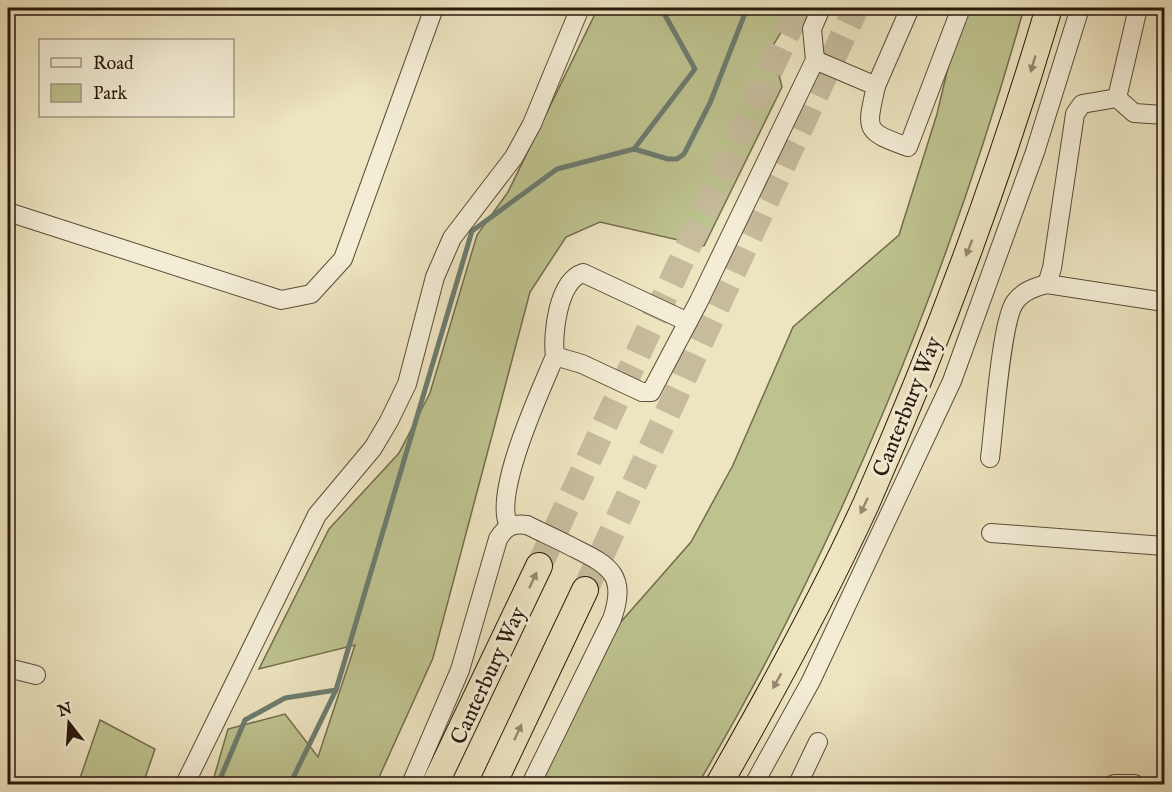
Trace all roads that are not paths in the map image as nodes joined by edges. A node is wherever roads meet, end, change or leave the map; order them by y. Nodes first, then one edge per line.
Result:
1 (434, 8) edge
2 (580, 8) edge
3 (821, 8) edge
4 (910, 8) edge
5 (961, 8) edge
6 (1049, 8) edge
7 (1080, 8) edge
8 (1138, 8) edge
9 (815, 60) junction
10 (876, 86) junction
11 (1117, 98) junction
12 (1164, 116) edge
13 (8, 212) edge
14 (1047, 284) junction
15 (1164, 303) edge
16 (688, 322) junction
17 (555, 356) junction
18 (990, 458) dead end
19 (509, 526) junction
20 (991, 533) dead end
21 (1164, 546) edge
22 (539, 566) tunnel mouth
23 (585, 590) tunnel mouth
24 (8, 668) edge
25 (36, 675) dead end
26 (818, 742) dead end
27 (185, 784) edge
28 (411, 784) edge
29 (435, 784) edge
30 (493, 784) edge
31 (531, 784) edge
32 (719, 784) edge
33 (754, 784) edge
34 (798, 784) edge
35 (1114, 784) edge
36 (1135, 784) edge

1 - 13 lane
2 - 27 lane
3 - 9 lane
4 - 10 lane
5 - 10 lane
6 -> 32 highway, Canterbury Way
7 - 33 lane
8 - 11 lane
9 - 10 lane
9 - 16 lane
11 - 12 lane
11 - 14 lane
14 - 15 lane
14 - 18 lane
16 - 17 lane
16 - 17 lane
17 - 19 lane
19 - 28 lane
19 - 31 lane
20 - 21 lane
29 -> 22 highway, Canterbury Way
30 -> 23 highway
24 - 25 lane
26 - 34 lane
35 - 36 lane

